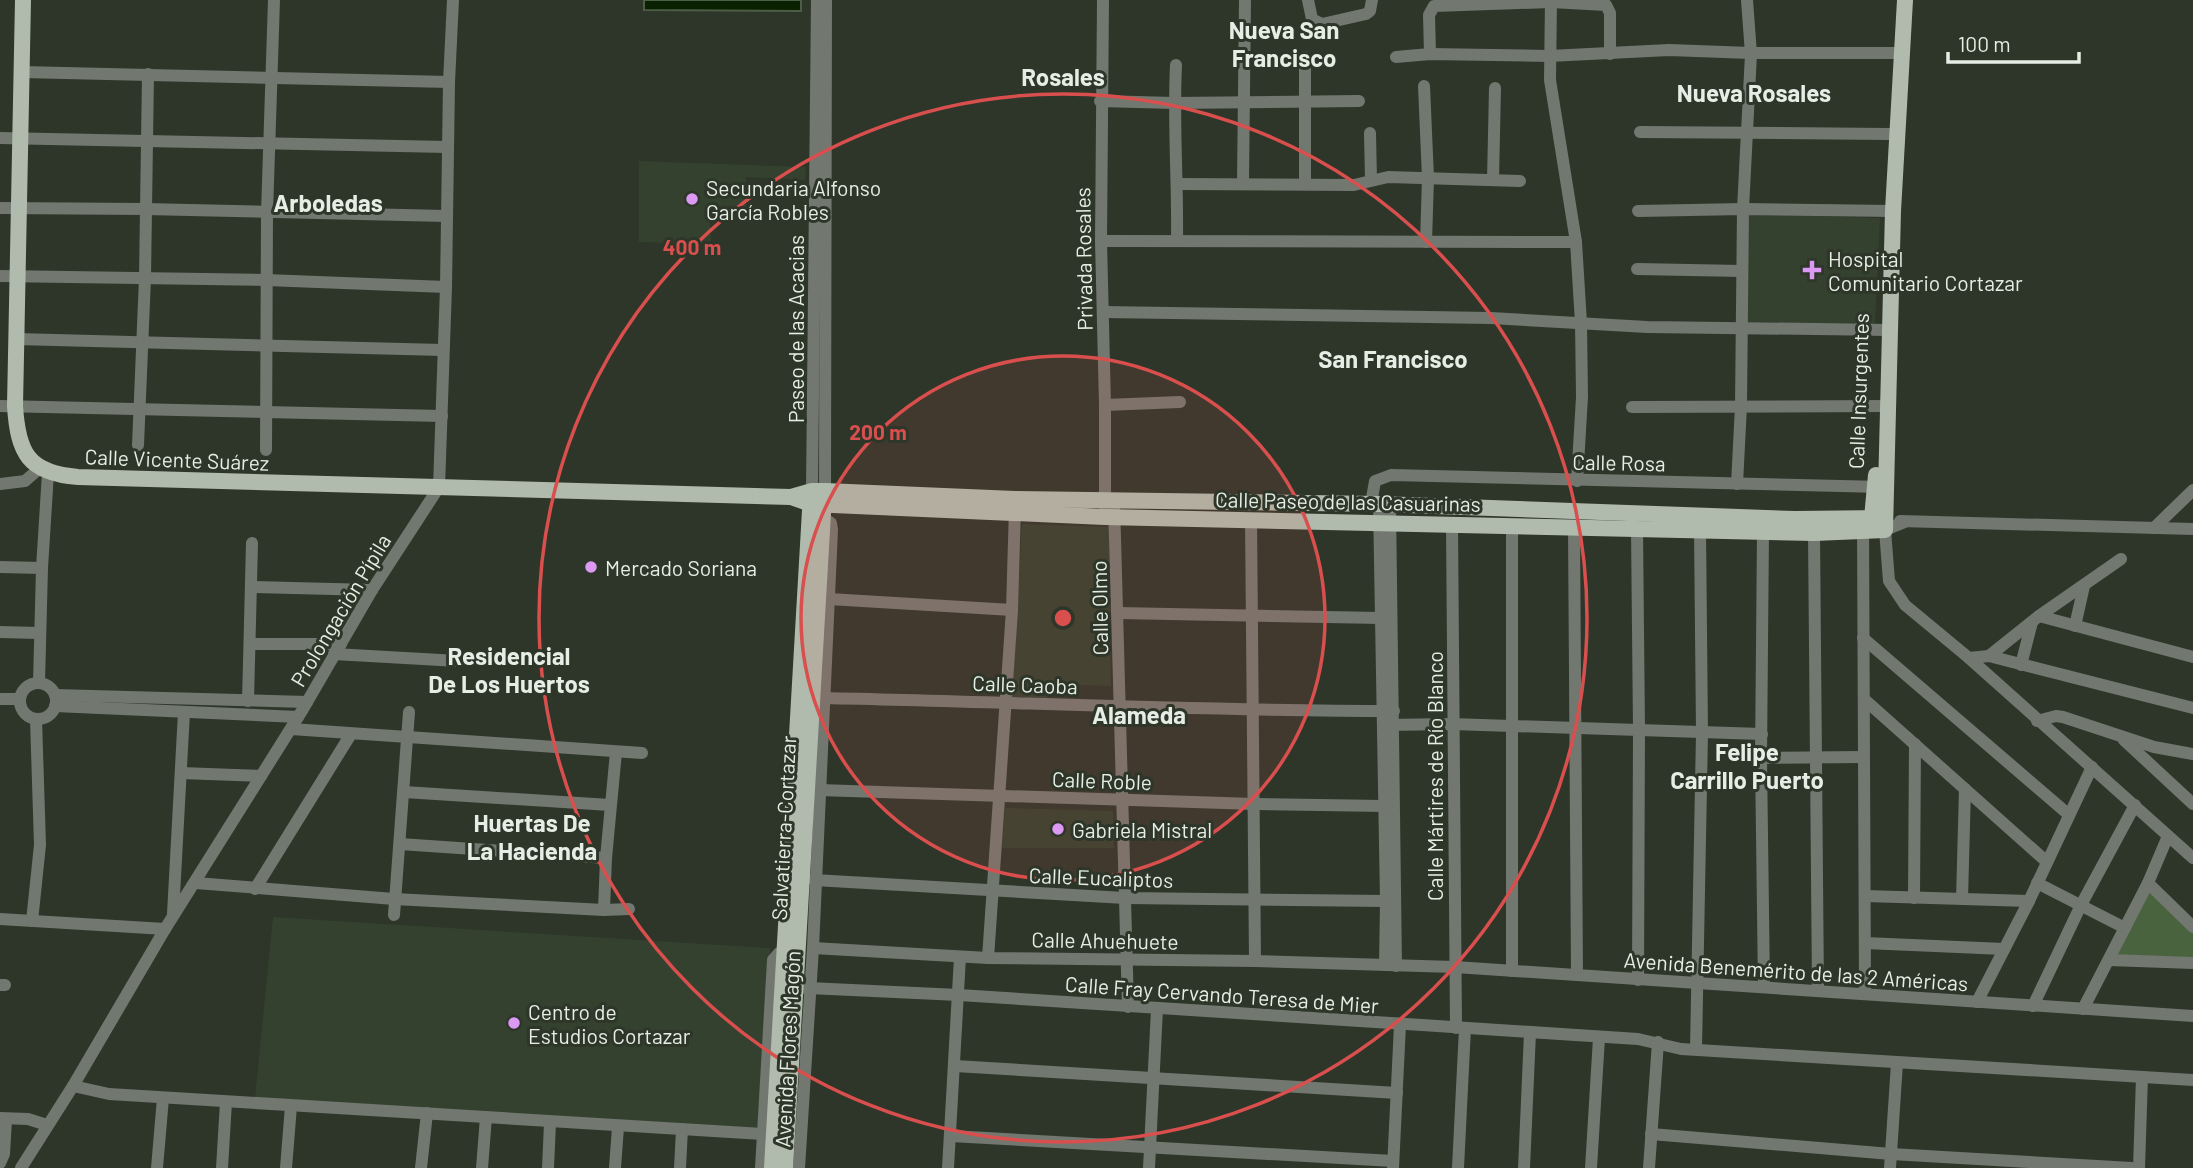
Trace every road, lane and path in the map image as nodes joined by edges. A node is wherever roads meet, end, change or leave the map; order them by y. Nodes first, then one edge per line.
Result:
1 (23, 0) edge
2 (274, 0) edge
3 (453, 0) edge
4 (817, 0) edge
5 (826, 0) edge
6 (1103, 0) edge
7 (1245, 0) edge
8 (1308, 0) edge
9 (1372, 0) edge
10 (1746, 0) edge
11 (1894, 0) edge
12 (1905, 0) edge
13 (1551, 1) edge
14 (1751, 53) junction
15 (1897, 53) junction
16 (1430, 54) junction
17 (1610, 54) junction
18 (1549, 56) junction
19 (1305, 57) dead end
20 (1396, 57) dead end
21 (1176, 65) dead end
22 (22, 72) junction
23 (148, 75) junction
24 (271, 78) junction
25 (449, 82) junction
26 (1424, 86) dead end
27 (1495, 88) dead end
28 (1100, 101) junction
29 (1306, 101) junction
30 (1359, 101) dead end
31 (1174, 103) junction
32 (1243, 103) junction
33 (1640, 132) dead end
34 (1748, 132) junction
35 (1370, 133) dead end
36 (1889, 134) junction
37 (0, 138) edge
38 (20, 138) junction
39 (146, 142) junction
40 (270, 144) junction
41 (447, 147) junction
42 (1428, 178) junction
43 (1371, 180) junction
44 (1493, 180) junction
45 (1520, 181) dead end
46 (1243, 183) junction
47 (1305, 183) junction
48 (1178, 184) junction
49 (0, 208) edge
50 (19, 208) junction
51 (145, 209) junction
52 (1743, 209) junction
53 (1638, 211) dead end
54 (1889, 211) junction
55 (267, 213) junction
56 (446, 216) junction
57 (1101, 240) junction
58 (1177, 241) junction
59 (1426, 242) junction
60 (1576, 242) junction
61 (1637, 269) dead end
62 (1742, 271) junction
63 (0, 276) edge
64 (17, 276) junction
65 (145, 278) junction
66 (266, 281) junction
67 (446, 287) junction
68 (1103, 312) junction
69 (1581, 323) junction
70 (1740, 328) junction
71 (1885, 330) junction
72 (16, 339) junction
73 (142, 344) junction
74 (265, 346) junction
75 (443, 350) junction
76 (1180, 402) dead end
77 (1105, 405) junction
78 (8, 406) edge
79 (1741, 406) junction
80 (1883, 406) junction
81 (1632, 407) dead end
82 (140, 410) junction
83 (265, 412) junction
84 (442, 416) junction
85 (138, 446) dead end
86 (266, 450) dead end
87 (39, 473) junction
88 (1577, 481) junction
89 (0, 484) edge
90 (1737, 484) junction
91 (439, 487) junction
92 (1881, 487) junction
93 (2193, 490) edge
94 (1377, 499) junction
95 (819, 502) junction
96 (1015, 507) junction
97 (1110, 509) junction
98 (1251, 519) junction
99 (1385, 522) junction
100 (1452, 524) junction
101 (1873, 525) junction
102 (1512, 527) junction
103 (1574, 528) junction
104 (2154, 528) junction
105 (1637, 529) junction
106 (2193, 529) edge
107 (1700, 530) junction
108 (1763, 532) junction
109 (1814, 533) junction
110 (251, 543) dead end
111 (2121, 559) dead end
112 (0, 567) edge
113 (41, 568) junction
114 (2084, 586) junction
115 (252, 587) junction
116 (372, 590) junction
117 (829, 599) junction
118 (1012, 610) junction
119 (1118, 613) junction
120 (1253, 615) junction
121 (1381, 618) junction
122 (2035, 619) junction
123 (2075, 626) junction
124 (0, 632) edge
125 (40, 633) junction
126 (1863, 638) junction
127 (250, 644) junction
128 (337, 649) junction
129 (1989, 656) junction
130 (2193, 657) edge
131 (1969, 658) junction
132 (458, 661) dead end
133 (2021, 665) junction
134 (39, 683) junction
135 (823, 698) junction
136 (0, 699) edge
137 (19, 699) junction
138 (55, 700) junction
139 (1865, 700) junction
140 (248, 701) junction
141 (1005, 701) junction
142 (307, 702) junction
143 (1120, 708) junction
144 (2193, 708) edge
145 (1254, 709) junction
146 (184, 712) junction
147 (409, 712) dead end
148 (298, 717) junction
149 (1388, 718) junction
150 (36, 719) junction
151 (2037, 721) junction
152 (1452, 724) junction
153 (1513, 726) junction
154 (1576, 727) junction
155 (291, 729) junction
156 (1639, 730) junction
157 (1702, 733) junction
158 (351, 734) junction
159 (1762, 734) junction
160 (407, 738) junction
161 (2122, 738) junction
162 (1915, 744) junction
163 (616, 752) junction
164 (642, 753) dead end
165 (2193, 754) edge
166 (1863, 757) junction
167 (1761, 758) junction
168 (1817, 758) junction
169 (2092, 766) junction
170 (181, 773) junction
171 (261, 776) junction
172 (1965, 789) junction
173 (819, 790) junction
174 (404, 792) junction
175 (999, 796) junction
176 (1121, 800) junction
177 (1255, 804) junction
178 (2193, 804) edge
179 (2135, 805) junction
180 (610, 806) junction
181 (1384, 806) junction
182 (2068, 814) junction
183 (2168, 836) junction
184 (400, 844) junction
185 (606, 858) junction
186 (2193, 858) edge
187 (2047, 862) junction
188 (814, 880) junction
189 (196, 883) junction
190 (2037, 883) junction
191 (2148, 883) junction
192 (255, 889) junction
193 (993, 892) junction
194 (1865, 896) junction
195 (1125, 898) junction
196 (1913, 898) junction
197 (394, 899) junction
198 (1255, 899) junction
199 (1962, 899) junction
200 (1386, 901) junction
201 (2029, 901) junction
202 (2081, 905) junction
203 (629, 909) dead end
204 (604, 910) junction
205 (394, 915) dead end
206 (173, 917) junction
207 (0, 919) edge
208 (32, 921) junction
209 (2193, 927) edge
210 (2125, 928) junction
211 (166, 929) junction
212 (1865, 943) junction
213 (2004, 949) junction
214 (798, 957) junction
215 (960, 957) junction
216 (988, 958) junction
217 (1128, 960) junction
218 (2109, 960) junction
219 (1255, 961) junction
220 (2193, 963) edge
221 (1391, 965) junction
222 (1455, 967) junction
223 (1512, 971) junction
224 (1577, 975) junction
225 (1638, 980) junction
226 (1698, 984) junction
227 (797, 987) junction
228 (1764, 987) junction
229 (1818, 990) junction
230 (1865, 993) junction
231 (959, 995) junction
232 (1977, 1002) junction
233 (2033, 1006) junction
234 (1128, 1007) junction
235 (1157, 1009) junction
236 (2083, 1009) junction
237 (2193, 1016) edge
238 (1400, 1025) junction
239 (1460, 1028) junction
240 (1530, 1033) junction
241 (1599, 1038) junction
242 (1658, 1042) junction
243 (1696, 1049) junction
244 (1897, 1063) junction
245 (955, 1066) junction
246 (2142, 1077) junction
247 (1155, 1078) junction
248 (2193, 1080) edge
249 (73, 1086) junction
250 (1396, 1093) junction
251 (163, 1098) junction
252 (226, 1102) junction
253 (291, 1106) junction
254 (427, 1114) junction
255 (486, 1117) junction
256 (3, 1119) edge
257 (550, 1123) junction
258 (47, 1125) junction
259 (767, 1125) junction
260 (618, 1126) junction
261 (682, 1129) junction
262 (1651, 1134) junction
263 (951, 1136) junction
264 (1151, 1147) junction
265 (1891, 1154) junction
266 (0, 1163) edge
267 (1393, 1164) edge
268 (21, 1168) edge
269 (157, 1168) edge
270 (222, 1168) edge
271 (286, 1168) edge
272 (421, 1168) edge
273 (482, 1168) edge
274 (548, 1168) edge
275 (615, 1168) edge
276 (680, 1168) edge
277 (761, 1168) edge
278 (772, 1168) edge
279 (785, 1168) edge
280 (799, 1168) edge
281 (948, 1168) edge
282 (1149, 1168) edge
283 (1458, 1168) edge
284 (1524, 1168) edge
285 (1591, 1168) edge
286 (1649, 1168) edge
287 (1890, 1168) edge
288 (2132, 1168) edge
289 (2139, 1168) edge

1 - 22 main road
2 - 24 street
3 - 25 street
4 - 95 street, Paseo de las Acacias
5 - 95 street, Paseo de las Acacias
6 - 28 street, Privada Rosales
7 - 32 street
8 - 9 street
10 - 14 street
11 - 15 main road, Calle Insurgentes
12 - 15 main road, Calle Insurgentes
13 - 16 street
13 - 17 street
13 - 18 street
14 - 15 street
14 - 17 street
14 - 34 street
15 - 36 main road, Calle Insurgentes
15 - 54 main road, Calle Insurgentes
16 - 18 street
16 - 20 street
17 - 18 street
18 - 60 street
19 - 29 street
21 - 31 street
22 - 23 street
22 - 38 main road
23 - 24 street
23 - 39 street
24 - 25 street
24 - 40 street
25 - 41 street
26 - 42 street
27 - 44 street
28 - 31 street
28 - 57 street, Privada Rosales
29 - 30 street
29 - 32 street
29 - 47 street
31 - 32 street
31 - 48 street
32 - 46 street
33 - 34 street
34 - 36 street
34 - 52 street
35 - 43 street
36 - 54 main road, Calle Insurgentes
37 - 38 street
38 - 39 street
38 - 50 main road
39 - 40 street
39 - 51 street
40 - 41 street
40 - 55 street
41 - 56 street
42 - 43 street
42 - 44 street
42 - 59 street
43 - 47 street
44 - 45 street
46 - 47 street
46 - 48 street
48 - 58 street
49 - 50 street
50 - 51 street
50 - 64 main road
51 - 55 street
51 - 65 street
52 - 53 street
52 - 54 street
52 - 62 street
54 - 71 main road, Calle Insurgentes
55 - 56 street
55 - 66 street
56 - 67 street
57 - 58 street
57 - 68 street, Privada Rosales
58 - 59 street
59 - 60 street
60 - 69 street
61 - 62 street
62 - 70 street
63 - 64 street
64 - 65 street
64 - 72 main road
65 - 66 street
65 - 73 street
66 - 67 street
66 - 74 street
67 - 75 street
68 - 69 street
68 - 77 street, Privada Rosales
69 - 70 street
69 - 88 street
70 - 71 street
70 - 79 street
71 - 80 main road, Calle Insurgentes
72 - 73 street
72 - 78 main road
73 - 74 street
73 - 82 street
74 - 75 street
74 - 83 street
75 - 84 street
76 - 77 street
77 - 97 street, Privada Rosales
78 - 82 street
78 - 87 main road
79 - 80 street
79 - 81 street
79 - 90 street
80 - 92 main road, Calle Insurgentes
82 - 83 street
82 - 85 street
83 - 84 street
83 - 86 street
84 - 91 street
87 - 89 street
87 - 91 main road, Calle Vicente Suárez
87 - 113 street
88 - 90 street, Calle Rosa
88 - 94 street, Calle Rosa
90 - 92 street, Calle Rosa
91 - 95 main road, Calle Vicente Suárez
91 - 116 street, Prolongación Pípila
92 - 101 main road, Calle Insurgentes
93 - 104 street
94 - 97 main road, Calle Paseo de las Casuarinas
94 - 99 street
94 - 101 main road, Calle Paseo de las Casuarinas
95 - 96 main road, Calle Paseo de las Casuarinas
95 - 117 street, Avenida Flores Magón
95 - 214 main road, Salvatierra-Cortazar
96 - 97 main road, Calle Paseo de las Casuarinas
96 - 118 street
97 - 98 main road, Calle Paseo de las Casuarinas
97 - 119 street, Calle Olmo
98 - 99 main road, Calle Paseo de las Casuarinas
98 - 120 street
99 - 100 main road, Calle Paseo de las Casuarinas
99 - 121 street
99 - 149 street
100 - 102 main road, Calle Paseo de las Casuarinas
100 - 152 street, Calle Mártires de Río Blanco
101 - 104 street
101 - 109 main road, Calle Paseo de las Casuarinas
101 - 126 street
101 - 131 street
102 - 103 main road, Calle Paseo de las Casuarinas
102 - 153 street
103 - 105 main road, Calle Paseo de las Casuarinas
103 - 154 street
104 - 106 street
105 - 107 main road, Calle Paseo de las Casuarinas
105 - 156 street
107 - 108 main road, Calle Paseo de las Casuarinas
107 - 157 street
108 - 109 main road, Calle Paseo de las Casuarinas
108 - 159 street
109 - 168 street
110 - 115 street
111 - 114 street
112 - 113 street
113 - 125 street
114 - 122 street
114 - 123 street
115 - 116 street
115 - 127 street
116 - 128 street, Prolongación Pípila
117 - 118 street
117 - 135 street, Avenida Flores Magón
118 - 141 street
119 - 120 street
119 - 143 street, Calle Olmo
120 - 121 street
120 - 145 street
121 - 149 street
122 - 123 street
122 - 129 street
122 - 133 street
123 - 130 street
124 - 125 street
125 - 134 street
126 - 139 street
126 - 182 street
127 - 128 street
127 - 140 street
128 - 132 street
128 - 142 street, Prolongación Pípila
129 - 131 street
129 - 133 street
131 - 151 street
133 - 144 street
134 - 137 street
134 - 138 street
135 - 141 street, Calle Caoba
135 - 173 street, Avenida Flores Magón
136 - 137 street
137 - 150 street
138 - 140 street
138 - 146 street
138 - 150 street
139 - 162 street
139 - 166 street
140 - 142 street
141 - 143 street, Calle Caoba
141 - 175 street
142 - 148 street, Prolongación Pípila
143 - 145 street, Calle Caoba
143 - 176 street, Calle Olmo
145 - 149 street, Calle Caoba
145 - 177 street
146 - 148 street
146 - 170 street
147 - 160 street
148 - 155 street, Prolongación Pípila
149 - 152 street, Calle Caoba
149 - 181 street
149 - 221 street
150 - 208 street
151 - 161 street
151 - 169 street
152 - 153 street, Calle Caoba
152 - 222 street, Calle Mártires de Río Blanco
153 - 154 street, Calle Caoba
153 - 223 street
154 - 156 street, Calle Caoba
154 - 224 street
155 - 158 street
155 - 171 street, Prolongación Pípila
156 - 157 street, Calle Caoba
156 - 225 street
157 - 159 street, Calle Caoba
157 - 226 street
158 - 160 street
158 - 192 street
159 - 167 street
160 - 163 street
160 - 174 street
161 - 165 street
161 - 178 street
162 - 172 street
162 - 196 street
163 - 164 street
163 - 180 street
166 - 168 street
166 - 194 street
167 - 168 street
167 - 228 street
168 - 229 street
169 - 179 street
169 - 182 street
170 - 171 street
170 - 206 street
171 - 189 street, Prolongación Pípila
172 - 187 street
172 - 199 street
173 - 175 street, Calle Roble
173 - 188 street, Avenida Flores Magón
174 - 180 street
174 - 184 street
175 - 176 street, Calle Roble
175 - 193 street
176 - 177 street, Calle Roble
176 - 195 street, Calle Olmo
177 - 181 street, Calle Roble
177 - 198 street
179 - 183 street
179 - 202 street
180 - 185 street
181 - 200 street
182 - 187 street
183 - 186 street
183 - 191 street
184 - 185 street
184 - 197 street
185 - 204 street
187 - 190 street
188 - 193 street, Calle Eucaliptos
188 - 214 street, Avenida Flores Magón
189 - 192 street
189 - 206 street, Prolongación Pípila
190 - 201 street
190 - 202 street
191 - 209 street
191 - 210 street
192 - 197 street
193 - 195 street, Calle Eucaliptos
193 - 216 street
194 - 196 street
194 - 212 street
195 - 198 street, Calle Eucaliptos
195 - 217 street, Calle Olmo
196 - 199 street
197 - 204 street
197 - 205 street
198 - 200 street, Calle Eucaliptos
198 - 219 street
199 - 201 street
200 - 221 street
201 - 213 street
202 - 210 street
202 - 233 street
203 - 204 street
206 - 211 street, Prolongación Pípila
207 - 208 street
208 - 211 street
210 - 218 street
211 - 249 street, Prolongación Pípila
212 - 213 street
212 - 230 street
213 - 232 street
214 - 215 street, Calle Ahuehuete
214 - 227 main road, Salvatierra-Cortazar
214 - 227 street, Avenida Flores Magón
214 - 259 street
215 - 216 street, Calle Ahuehuete
215 - 231 street
216 - 217 street, Calle Ahuehuete
217 - 219 street, Calle Ahuehuete
217 - 234 street, Calle Olmo
218 - 220 street
218 - 236 street
219 - 221 street, Calle Ahuehuete
221 - 222 street, Avenida Benemérito de las 2 Américas
222 - 223 street, Avenida Benemérito de las 2 Américas
222 - 239 street, Calle Mártires de Río Blanco
223 - 224 street, Avenida Benemérito de las 2 Américas
224 - 225 street, Avenida Benemérito de las 2 Américas
225 - 226 street, Avenida Benemérito de las 2 Américas
226 - 228 street, Avenida Benemérito de las 2 Américas
226 - 243 street
227 - 231 street, Calle Fray Cervando Teresa de Mier
227 - 259 main road, Salvatierra-Cortazar
227 - 279 main road, Salvatierra-Cortazar
227 - 280 street, Avenida Flores Magón
228 - 229 street, Avenida Benemérito de las 2 Américas
229 - 230 street, Avenida Benemérito de las 2 Américas
230 - 232 street, Avenida Benemérito de las 2 Américas
231 - 234 street, Calle Fray Cervando Teresa de Mier
231 - 245 street
232 - 233 street, Avenida Benemérito de las 2 Américas
233 - 236 street, Avenida Benemérito de las 2 Américas
234 - 235 street, Calle Fray Cervando Teresa de Mier
235 - 238 street, Calle Fray Cervando Teresa de Mier
235 - 247 street
236 - 237 street, Avenida Benemérito de las 2 Américas
238 - 239 street, Calle Fray Cervando Teresa de Mier
238 - 250 street
239 - 240 street, Calle Fray Cervando Teresa de Mier
239 - 283 street, Calle Mártires de Río Blanco
240 - 241 street, Calle Fray Cervando Teresa de Mier
240 - 284 street
241 - 242 street, Calle Fray Cervando Teresa de Mier
241 - 285 street
242 - 243 street, Calle Fray Cervando Teresa de Mier
242 - 262 street
243 - 244 street, Calle Fray Cervando Teresa de Mier
244 - 246 street, Calle Fray Cervando Teresa de Mier
244 - 265 street
245 - 247 street
245 - 263 street
246 - 248 street, Calle Fray Cervando Teresa de Mier
246 - 289 street
247 - 250 street
247 - 264 street
249 - 251 street
249 - 258 street, Prolongación Pípila
250 - 267 street
251 - 252 street
251 - 269 street
252 - 253 street
252 - 270 street
253 - 254 street
253 - 271 street
254 - 255 street
254 - 272 street
255 - 257 street
255 - 273 street
256 - 258 street
256 - 266 street
257 - 260 street
257 - 274 street
258 - 268 street, Prolongación Pípila
259 - 261 street
259 - 277 street
259 - 278 main road, Salvatierra-Cortazar
260 - 261 street
260 - 275 street
261 - 276 street
262 - 265 street
262 - 286 street
263 - 264 street
263 - 281 street
264 - 267 street
264 - 282 street
265 - 287 street
265 - 288 street

